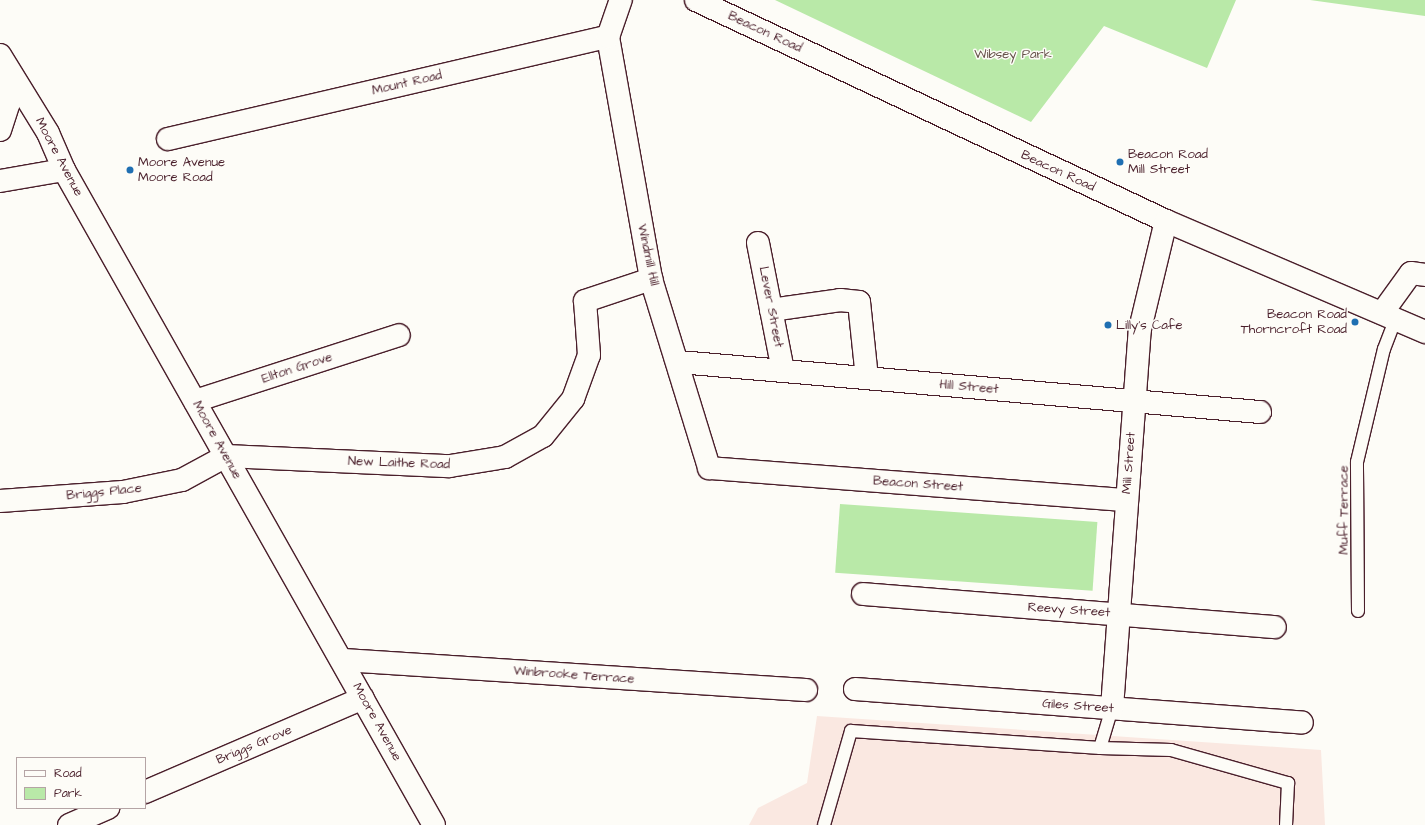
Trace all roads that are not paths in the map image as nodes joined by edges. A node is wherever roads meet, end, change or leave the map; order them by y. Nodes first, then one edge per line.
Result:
1 (621, 0) edge
2 (696, 0) edge
3 (608, 37) junction
4 (4, 63) edge
5 (0, 130) edge
6 (168, 139) dead end
7 (64, 170) junction
8 (0, 181) edge
9 (1166, 221) junction
10 (758, 243) dead end
11 (1425, 275) edge
12 (651, 279) junction
13 (771, 310) junction
14 (1388, 316) junction
15 (1425, 332) edge
16 (399, 335) dead end
17 (679, 362) junction
18 (783, 371) junction
19 (867, 378) junction
20 (195, 401) junction
21 (1134, 401) junction
22 (1260, 412) dead end
23 (226, 456) junction
24 (709, 468) joint
25 (1126, 500) junction
26 (0, 501) edge
27 (863, 594) dead end
28 (1358, 611) dead end
29 (1118, 614) junction
30 (1275, 627) dead end
31 (343, 660) junction
32 (855, 689) dead end
33 (806, 690) dead end
34 (363, 698) junction
35 (1112, 708) junction
36 (1302, 723) dead end
37 (1100, 748) junction
38 (146, 792) edge
39 (106, 809) edge
40 (69, 825) edge
41 (434, 825) edge
42 (824, 825) edge
43 (1286, 825) edge

1 - 3 street
2 - 9 street, Beacon Road
3 - 6 street, Mount Road
3 - 12 street, Windmill Hill
4 - 5 street
4 - 7 street, Moore Avenue
7 - 8 street
7 - 20 street, Moore Avenue
9 - 14 street, Beacon Road
9 - 21 street, Mill Street
10 - 13 street, Lever Street
11 - 14 street
12 - 17 street, Windmill Hill
12 - 23 street, New Laithe Road
13 - 18 street, Lever Street
13 - 19 street
14 - 15 street, Beacon Road
14 - 28 lane, Muff Terrace
16 - 20 street, Ellton Grove
17 - 18 street, Hill Street
17 - 24 street, Windmill Hill
18 - 19 street, Hill Street
19 - 21 street, Hill Street
20 - 23 street, Moore Avenue
21 - 22 street, Hill Street
21 - 25 street, Mill Street
23 - 26 street, Briggs Place
23 - 31 street, Moore Avenue
24 - 25 street, Beacon Street
25 - 29 street, Mill Street
27 - 29 street, Reevy Street
29 - 30 street, Reevy Street
29 - 35 street, Mill Street
31 - 33 street, Winbrooke Terrace
31 - 34 street, Moore Avenue
32 - 35 street, Giles Street
34 - 38 street, Briggs Grove
34 - 41 street, Moore Avenue
35 - 36 street, Giles Street
35 - 37 lane
37 - 42 lane
37 - 43 lane
39 - 40 street

